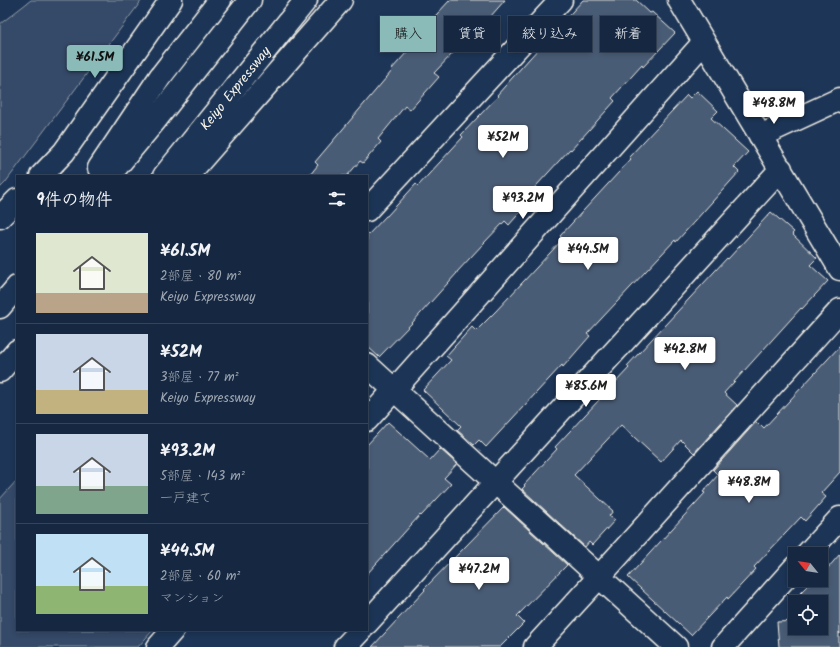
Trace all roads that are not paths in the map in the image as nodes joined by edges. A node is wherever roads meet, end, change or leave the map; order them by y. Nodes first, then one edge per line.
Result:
1 (171, 0) edge
2 (220, 0) edge
3 (250, 0) edge
4 (306, 0) edge
5 (341, 0) edge
6 (561, 0) edge
7 (679, 0) edge
8 (704, 42) junction
9 (840, 100) edge
10 (760, 136) junction
11 (781, 169) junction
12 (42, 175) edge
13 (95, 175) edge
14 (110, 175) edge
15 (165, 175) edge
16 (187, 175) edge
17 (16, 201) edge
18 (368, 209) edge
19 (0, 218) edge
20 (840, 268) edge
21 (16, 288) edge
22 (0, 307) edge
23 (840, 310) edge
24 (16, 352) edge
25 (368, 367) edge
26 (0, 371) edge
27 (394, 390) junction
28 (368, 419) edge
29 (495, 482) junction
30 (840, 518) edge
31 (813, 547) edge
32 (788, 576) edge
33 (599, 577) junction
34 (368, 622) edge
35 (172, 631) edge
36 (360, 631) edge
37 (158, 647) edge
38 (345, 647) edge
39 (535, 647) edge
40 (676, 647) edge
41 (723, 647) edge

1 - 12 main road
2 - 13 main road
3 - 14 main road
4 - 15 main road, Keiyo Expressway
5 - 16 main road
6 - 18 main road
7 - 8 main road
8 - 10 main road
8 - 27 main road
9 - 10 main road
10 - 11 main road
11 - 20 main road
11 - 29 main road
17 - 19 main road
21 - 22 main road
23 - 33 main road
24 - 26 main road
25 - 27 main road
27 - 28 main road
27 - 29 main road
29 - 33 main road
29 - 34 main road
30 - 31 main road
32 - 41 main road
33 - 39 main road
33 - 40 main road
35 - 37 main road
36 - 38 main road

